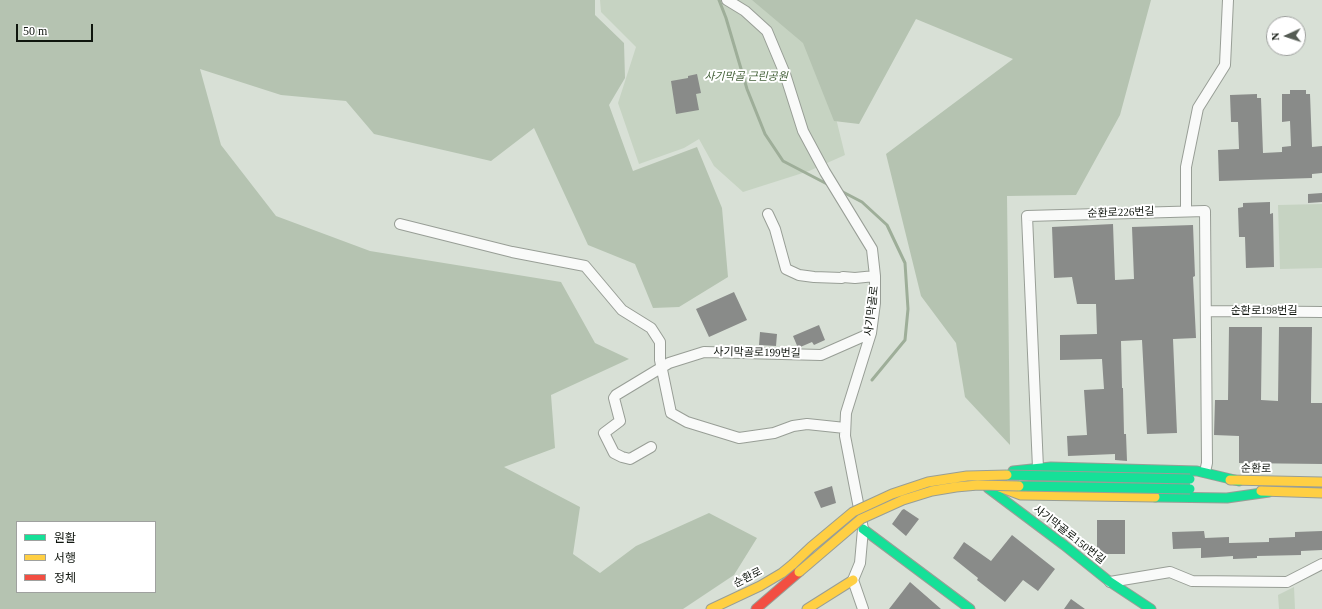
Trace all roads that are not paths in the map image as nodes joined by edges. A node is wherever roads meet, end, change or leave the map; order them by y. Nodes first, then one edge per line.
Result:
1 (727, 0) edge
2 (1228, 0) edge
3 (1186, 211) junction
4 (768, 214) dead end
5 (400, 224) dead end
6 (875, 276) junction
7 (1206, 311) junction
8 (1322, 312) edge
9 (871, 333) junction
10 (661, 364) junction
11 (845, 428) junction
12 (651, 447) dead end
13 (1038, 468) junction
14 (1205, 472) junction
15 (974, 477) junction
16 (1240, 481) junction
17 (1322, 482) edge
18 (1269, 492) junction
19 (1322, 493) edge
20 (860, 511) junction
21 (864, 529) junction
22 (1322, 564) edge
23 (853, 580) junction
24 (1110, 582) junction
25 (711, 609) edge
26 (756, 609) edge
27 (807, 609) edge
28 (863, 609) edge
29 (970, 609) edge
30 (1151, 609) edge

1 - 6 street, 사기막골로
2 - 3 street
3 - 7 street, 순환로226번길
3 - 13 street, 순환로226번길
4 - 6 street
5 - 10 street
6 - 9 street, 사기막골로
7 - 8 street, 순환로198번길
7 - 14 street, 순환로226번길
9 - 10 street, 사기막골로199번길
9 - 11 street, 사기막골로
10 - 11 street
10 - 12 street, 사기막골로199번길
11 - 20 street, 사기막골로
13 - 14 main road
13 - 15 main road
14 - 16 main road
15 - 18 main road
15 - 20 main road
15 - 24 main road, 사기막골로150번길
16 - 17 main road, 순환로
16 - 25 main road, 순환로, bridge
18 - 19 main road, 순환로
18 - 26 main road, 순환로, bridge
20 - 21 street, 사기막골로
21 - 23 street, 사기막골로
21 - 29 main road
22 - 24 street
23 - 27 main road
23 - 28 street
24 - 30 main road, 사기막골로150번길

